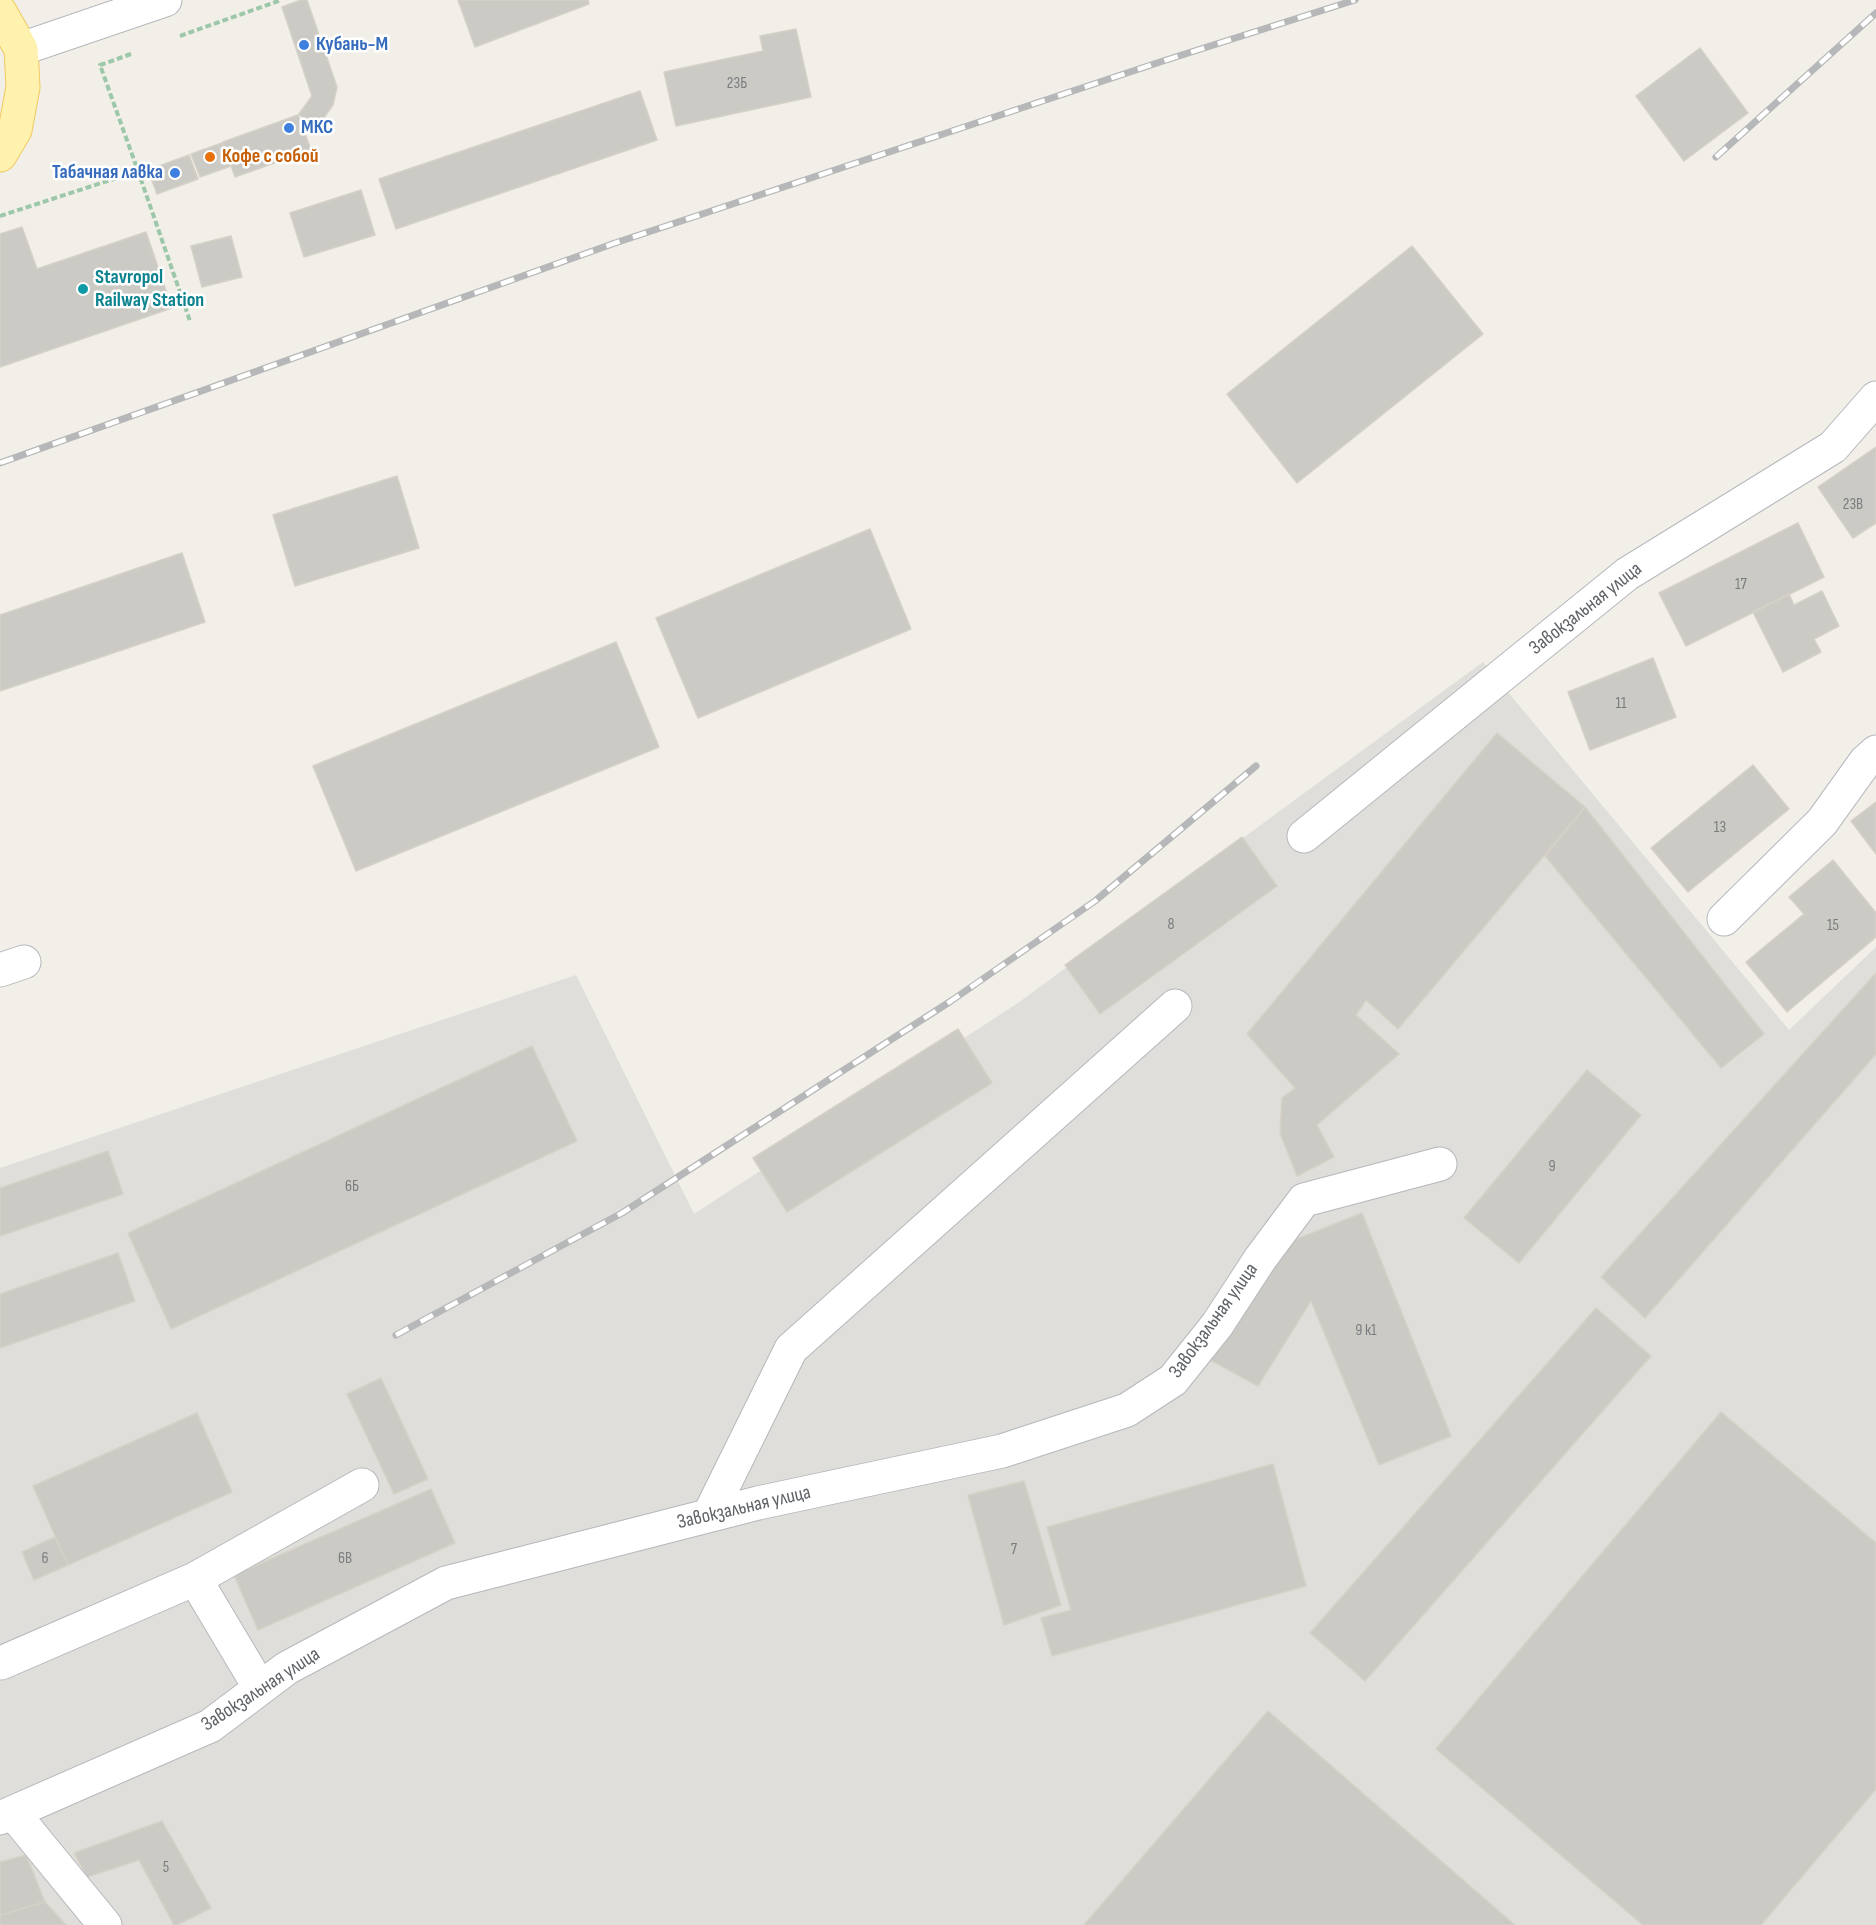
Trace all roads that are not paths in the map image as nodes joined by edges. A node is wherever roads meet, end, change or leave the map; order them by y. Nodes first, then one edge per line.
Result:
1 (165, 0) edge
2 (0, 12) edge
3 (21, 49) junction
4 (0, 155) edge
5 (1876, 398) edge
6 (1876, 752) edge
7 (1304, 836) dead end
8 (1724, 919) dead end
9 (1176, 1006) dead end
10 (1440, 1164) dead end
11 (362, 1485) dead end
12 (709, 1515) junction
13 (195, 1579) junction
14 (1, 1664) edge
15 (261, 1688) junction
16 (7, 1816) edge
17 (105, 1925) edge

1 - 3 street
2 - 3 main road
3 - 4 main road
5 - 7 street, Завокзальная улица
6 - 8 street
9 - 12 street
10 - 12 street, Завокзальная улица
11 - 13 street
12 - 15 street, Завокзальная улица
13 - 14 street
13 - 15 street
15 - 16 street, Завокзальная улица
16 - 17 street

